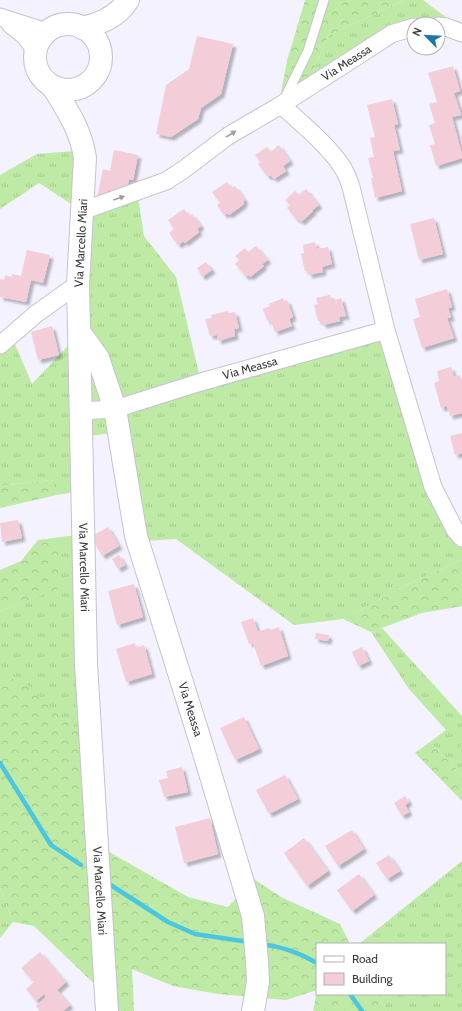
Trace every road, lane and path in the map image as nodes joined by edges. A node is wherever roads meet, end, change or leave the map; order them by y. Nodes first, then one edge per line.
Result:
1 (324, 0) edge
2 (122, 6) edge
3 (2, 18) edge
4 (446, 27) edge
5 (82, 28) junction
6 (406, 29) edge
7 (47, 32) junction
8 (462, 33) edge
9 (99, 49) junction
10 (36, 50) junction
11 (53, 87) junction
12 (79, 88) junction
13 (281, 105) junction
14 (76, 124) junction
15 (82, 211) junction
16 (78, 284) junction
17 (386, 330) junction
18 (80, 333) junction
19 (0, 345) edge
20 (115, 409) junction
21 (81, 411) junction
22 (462, 538) edge
23 (107, 1011) edge
24 (253, 1011) edge

1 - 13 lane
2 - 5 main road
2 - 9 main road
3 - 7 street
3 - 10 street
4 - 8 street
5 - 7 main road
5 - 9 main road
6 - 13 street, Via Meassa
7 - 10 main road
9 - 12 main road
10 - 11 main road, Via Marcello Miari
11 - 12 main road
11 - 14 main road, Via Marcello Miari
12 - 14 main road, Via Marcello Miari
15 -> 13 street, Via Meassa
13 - 17 street
14 - 15 main road, Via Marcello Miari
15 - 16 main road, Via Marcello Miari
16 - 18 main road, Via Marcello Miari
16 - 19 street
17 - 20 street, Via Meassa
17 - 22 street
18 - 20 main road, Via Meassa
18 - 21 main road, Via Marcello Miari
20 - 21 street, Via Meassa
20 - 24 main road, Via Meassa
21 - 23 main road, Via Marcello Miari

